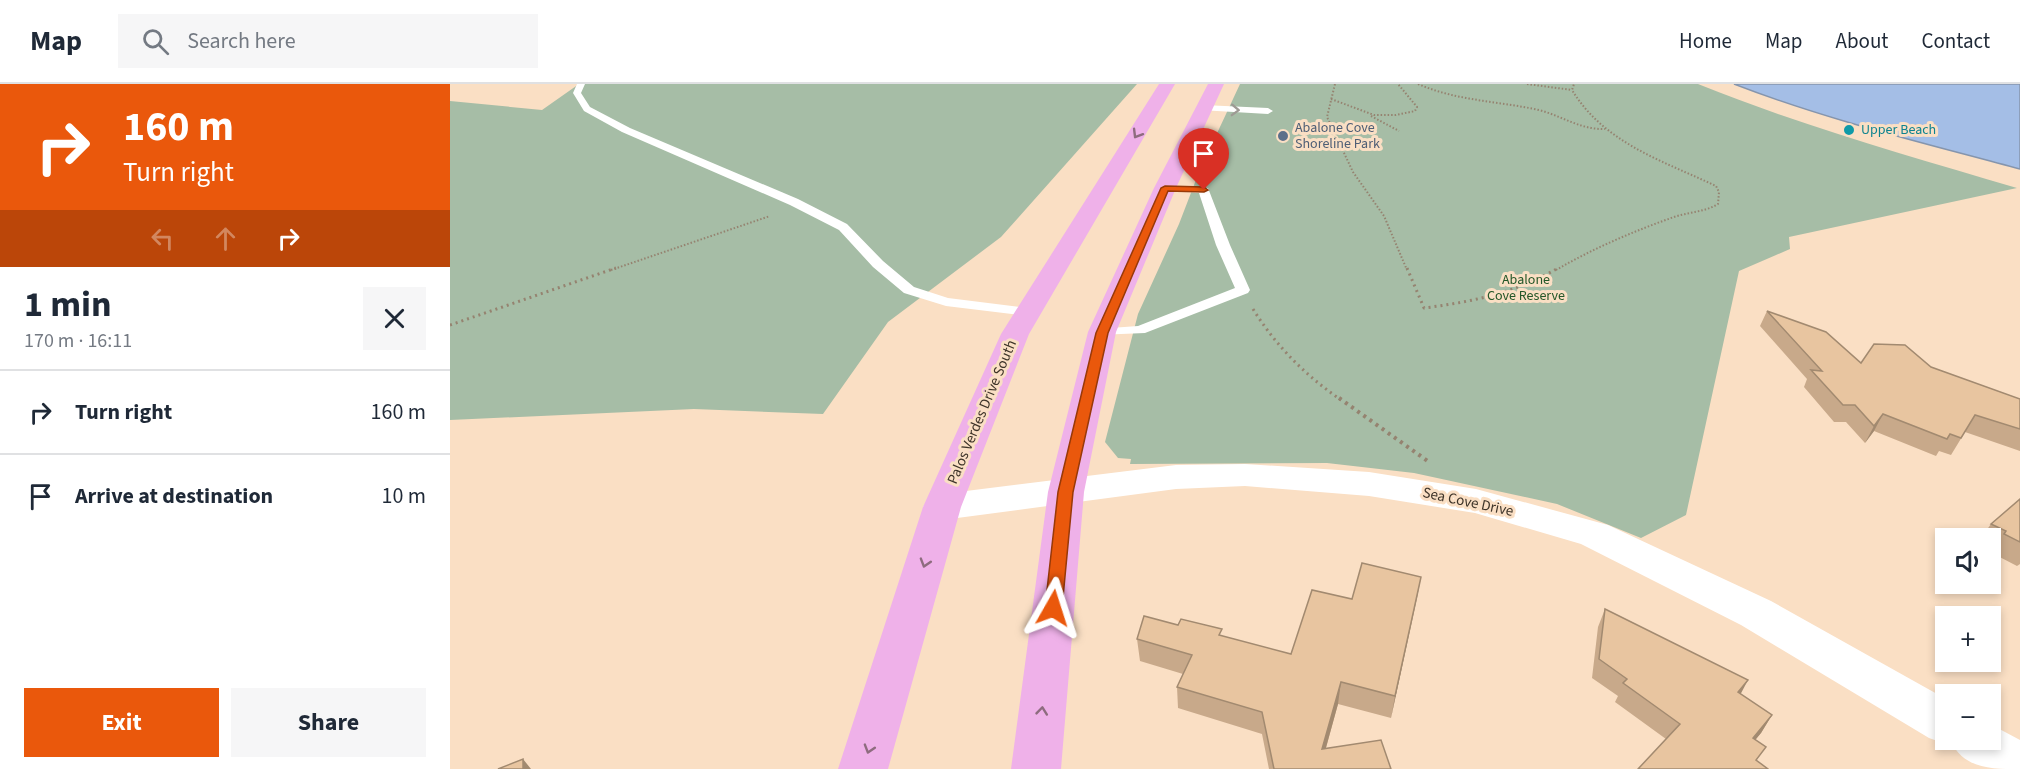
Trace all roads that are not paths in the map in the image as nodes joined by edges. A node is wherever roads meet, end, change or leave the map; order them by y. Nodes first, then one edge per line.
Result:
1 (581, 84) edge
2 (1167, 84) edge
3 (1216, 84) edge
4 (1203, 108) junction
5 (1268, 111) dead end
6 (1165, 188) junction
7 (1029, 312) junction
8 (1102, 333) junction
9 (1066, 492) junction
10 (942, 507) junction
11 (1935, 717) edge
12 (1992, 750) edge
13 (2020, 766) edge
14 (863, 769) edge
15 (1036, 769) edge

1 - 7 lane
2 -> 7 main road, Palos Verdes Drive South
3 - 4 main road
4 -> 5 lane
4 - 6 main road
6 - 8 main road
6 - 8 lane
7 - 10 main road, Palos Verdes Drive South
8 - 9 main road
9 - 10 street, Sea Cove Drive
9 - 11 street, Sea Cove Drive
15 -> 9 main road
10 -> 14 main road, Palos Verdes Drive South
12 - 13 street

